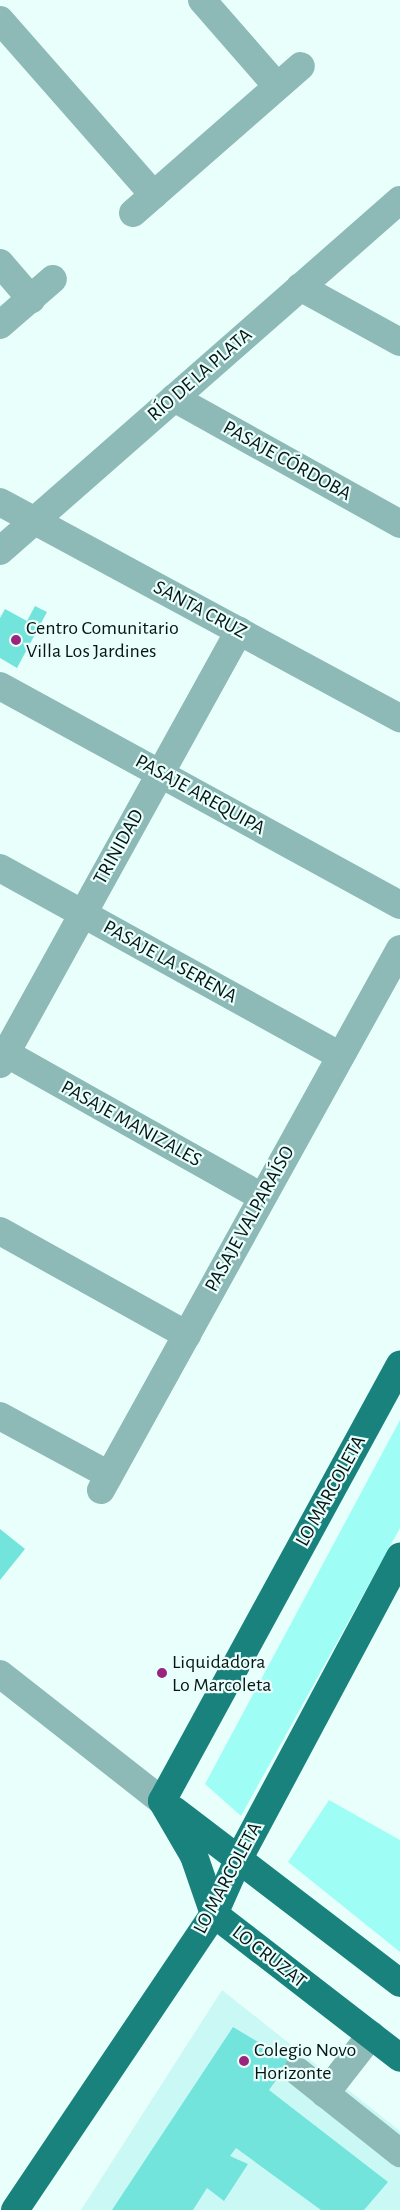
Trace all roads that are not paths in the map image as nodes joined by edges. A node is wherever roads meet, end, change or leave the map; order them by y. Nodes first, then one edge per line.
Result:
1 (202, 0) edge
2 (0, 20) edge
3 (300, 66) dead end
4 (278, 86) junction
5 (154, 195) junction
6 (400, 200) edge
7 (133, 213) dead end
8 (0, 263) edge
9 (52, 279) dead end
10 (300, 288) junction
11 (31, 299) junction
12 (0, 326) edge
13 (400, 342) edge
14 (174, 398) junction
15 (0, 502) edge
16 (35, 520) junction
17 (400, 524) edge
18 (0, 551) edge
19 (239, 631) junction
20 (0, 686) edge
21 (400, 718) edge
22 (160, 773) junction
23 (0, 868) edge
24 (400, 905) edge
25 (82, 914) junction
26 (400, 949) edge
27 (2, 1056) edge
28 (340, 1056) junction
29 (262, 1197) junction
30 (0, 1231) edge
31 (187, 1335) junction
32 (400, 1365) edge
33 (0, 1416) edge
34 (400, 1557) edge
35 (0, 1674) edge
36 (162, 1801) junction
37 (238, 1860) junction
38 (214, 1914) junction
39 (400, 1983) edge
40 (371, 2035) junction
41 (400, 2058) edge
42 (296, 2072) dead end
43 (325, 2094) junction
44 (400, 2153) edge
45 (16, 2210) edge

1 - 4 street
2 - 5 street
3 - 4 street
4 - 5 street
5 - 7 street
6 - 10 street, RÍO DE LA PLATA
8 - 11 street
9 - 11 street
10 - 13 street
10 - 14 street, RÍO DE LA PLATA
11 - 12 street
14 - 16 street, RÍO DE LA PLATA
14 - 17 street, PASAJE CÓRDOBA
15 - 16 street, SANTA CRUZ
16 - 18 street, RÍO DE LA PLATA
16 - 19 street, SANTA CRUZ
19 - 21 street, SANTA CRUZ
19 - 22 street, TRINIDAD
20 - 22 street, PASAJE AREQUIPA
22 - 24 street, PASAJE AREQUIPA
22 - 25 street, TRINIDAD
23 - 25 street, PASAJE LA SERENA
25 - 27 street, TRINIDAD
25 - 28 street, PASAJE LA SERENA
26 - 28 street, PASAJE VALPARAÍSO
27 - 29 street, PASAJE MANIZALES
28 - 29 street, PASAJE VALPARAÍSO
29 - 31 street, PASAJE VALPARAÍSO
30 - 31 street
31 - 33 street, PASAJE VALPARAÍSO
32 - 36 main road, LO MARCOLETA
34 - 37 main road, LO MARCOLETA
35 - 36 street, LO CRUZAT
36 - 37 main road, LO CRUZAT
36 - 38 main road, LO CRUZAT
37 - 38 main road, LO MARCOLETA
37 - 39 main road, LO CRUZAT
38 - 40 main road, LO CRUZAT
38 - 45 main road, LO MARCOLETA
40 - 41 main road, LO CRUZAT
40 - 43 street
42 - 43 street
43 - 44 street

